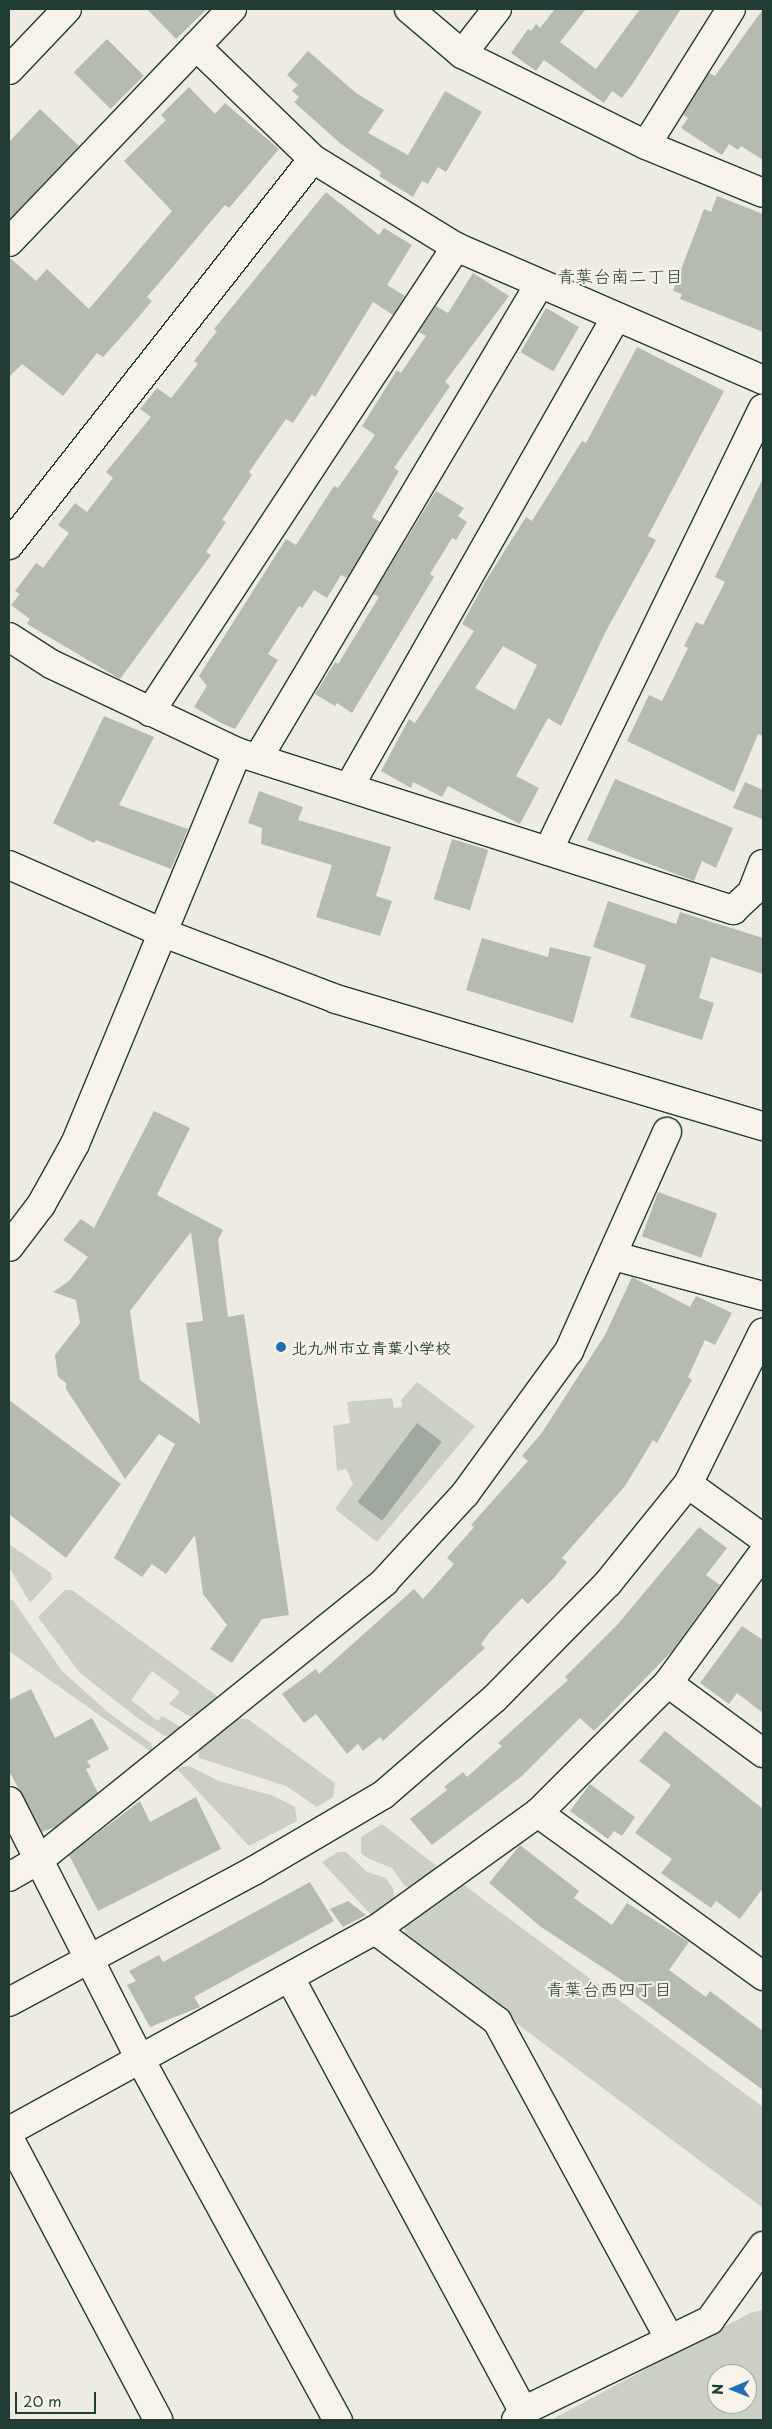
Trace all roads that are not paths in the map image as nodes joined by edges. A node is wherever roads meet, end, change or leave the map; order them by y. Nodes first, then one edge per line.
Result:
1 (67, 9) edge
2 (232, 9) edge
3 (409, 9) edge
4 (497, 9) edge
5 (731, 9) edge
6 (196, 46) junction
7 (462, 54) junction
8 (9, 70) edge
9 (646, 144) junction
10 (313, 159) junction
11 (763, 193) edge
12 (9, 242) edge
13 (456, 247) junction
14 (539, 284) junction
15 (615, 319) junction
16 (763, 380) edge
17 (763, 409) edge
18 (9, 545) edge
19 (9, 637) edge
20 (150, 712) junction
21 (248, 755) junction
22 (349, 787) junction
23 (548, 851) junction
24 (763, 864) edge
25 (9, 865) edge
26 (161, 932) junction
27 (763, 1126) edge
28 (667, 1132) dead end
29 (9, 1247) edge
30 (614, 1256) junction
31 (763, 1296) edge
32 (763, 1332) edge
33 (688, 1484) junction
34 (763, 1538) edge
35 (763, 1553) edge
36 (668, 1684) junction
37 (763, 1753) edge
38 (9, 1801) edge
39 (538, 1813) junction
40 (40, 1859) junction
41 (9, 1877) edge
42 (375, 1930) junction
43 (90, 1958) junction
44 (763, 1976) edge
45 (290, 1978) junction
46 (9, 2002) edge
47 (140, 2059) junction
48 (9, 2130) edge
49 (9, 2138) edge
50 (763, 2246) edge
51 (670, 2339) junction
52 (520, 2416) edge
53 (158, 2420) edge
54 (338, 2420) edge

1 - 8 street
2 - 6 street
3 - 7 street
4 - 7 street
5 - 9 street
6 - 10 street
6 - 12 street
7 - 9 street
9 - 11 street
10 - 13 street
10 - 18 street
13 - 14 street
13 - 20 street
14 - 15 street
14 - 21 street
15 - 16 street
15 - 22 street
17 - 23 street
19 - 20 street
20 - 21 street
21 - 22 street
21 - 26 street
22 - 23 street
23 - 24 street
25 - 26 street
26 - 27 street
26 - 29 street
28 - 30 street
30 - 31 street
30 - 40 street
32 - 33 street
33 - 34 street
33 - 43 street
35 - 36 street
36 - 37 street
36 - 39 street
38 - 40 street
39 - 42 street
39 - 44 street
40 - 41 street
40 - 43 street
42 - 45 street
42 - 51 street
43 - 46 street
43 - 47 street
45 - 47 street
45 - 52 street
47 - 48 street
47 - 54 street
49 - 53 street
50 - 51 street
51 - 52 street

